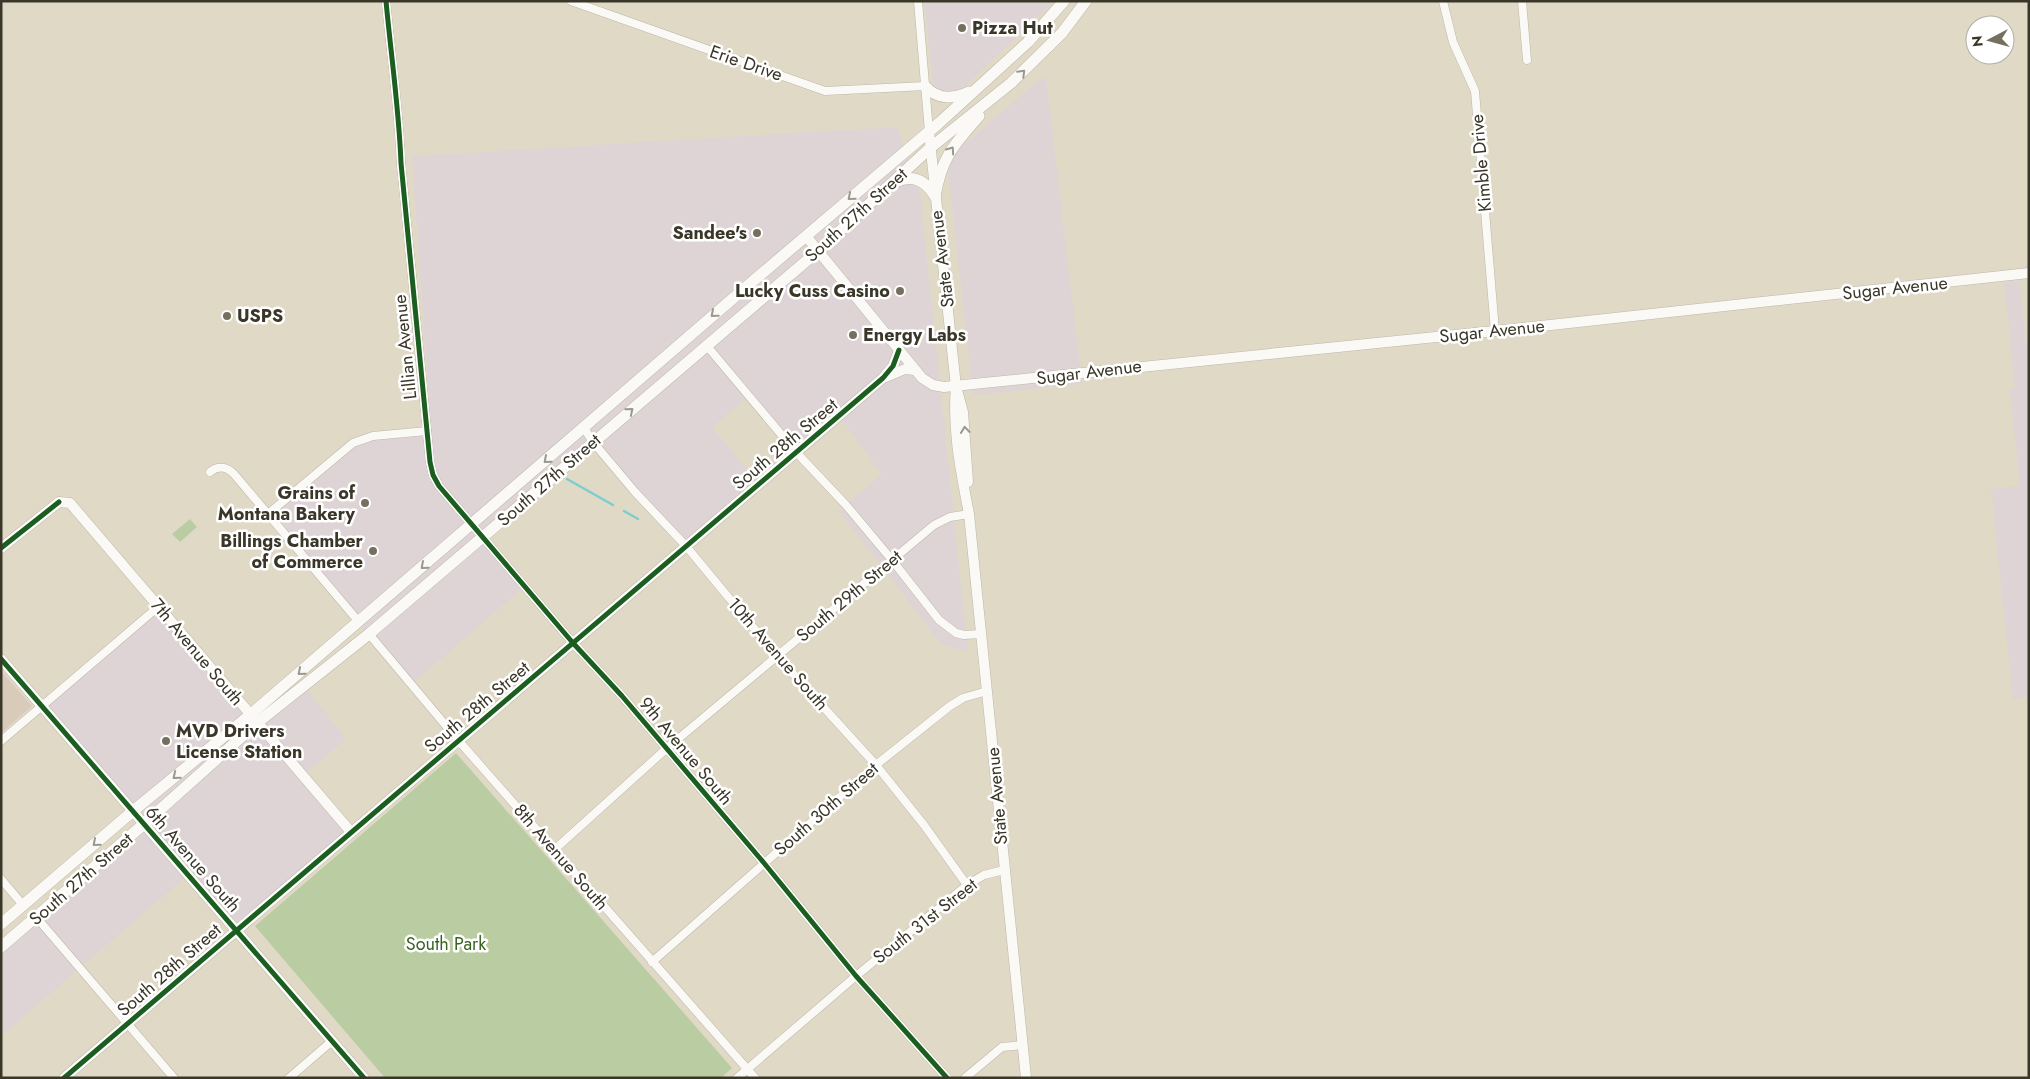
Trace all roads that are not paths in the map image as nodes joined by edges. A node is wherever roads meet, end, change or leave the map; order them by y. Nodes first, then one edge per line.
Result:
1 (386, 1) edge
2 (571, 1) edge
3 (918, 1) edge
4 (1064, 1) edge
5 (1086, 1) edge
6 (1443, 1) edge
7 (1522, 1) edge
8 (1527, 60) dead end
9 (925, 86) junction
10 (980, 86) junction
11 (996, 96) junction
12 (929, 132) junction
13 (930, 148) junction
14 (890, 185) junction
15 (935, 196) junction
16 (806, 236) junction
17 (818, 251) junction
18 (2029, 273) edge
19 (1495, 331) junction
20 (707, 346) junction
21 (899, 350) junction
22 (915, 370) junction
23 (882, 378) junction
24 (956, 387) junction
25 (584, 428) junction
26 (427, 431) junction
27 (593, 442) junction
28 (796, 452) junction
29 (210, 472) dead end
30 (268, 514) junction
31 (969, 514) junction
32 (472, 524) junction
33 (483, 537) junction
34 (686, 546) junction
35 (1, 548) edge
36 (892, 560) junction
37 (158, 607) junction
38 (359, 622) junction
39 (369, 634) junction
40 (981, 634) junction
41 (573, 643) junction
42 (777, 656) junction
43 (1, 659) edge
44 (987, 691) junction
45 (42, 706) junction
46 (254, 719) junction
47 (458, 740) junction
48 (1, 741) edge
49 (666, 749) junction
50 (876, 765) junction
51 (133, 811) junction
52 (144, 824) junction
53 (351, 832) junction
54 (554, 850) junction
55 (764, 864) junction
56 (1004, 870) junction
57 (1, 879) edge
58 (967, 885) junction
59 (23, 905) junction
60 (37, 918) junction
61 (1, 924) edge
62 (236, 930) junction
63 (1, 947) edge
64 (652, 962) junction
65 (856, 976) junction
66 (127, 1024) junction
67 (332, 1041) junction
68 (1022, 1045) junction
69 (747, 1069) junction
70 (64, 1078) edge
71 (174, 1078) edge
72 (289, 1078) edge
73 (364, 1078) edge
74 (737, 1078) edge
75 (755, 1078) edge
76 (947, 1078) edge
77 (965, 1078) edge
78 (1026, 1078) edge

1 - 26 street, Lillian Avenue
2 - 9 street, Erie Drive
3 - 9 street
4 - 10 main road, South 27th Street
11 -> 5 main road, South 27th Street
6 - 19 street, Kimble Drive
7 - 8 street
9 - 10 main road
9 - 12 street
10 - 12 main road, South 27th Street
11 - 13 main road, South 27th Street
15 -> 11 main road
12 - 13 main road, State Avenue
12 -> 16 main road, South 27th Street
13 - 14 main road, South 27th Street
13 - 15 main road, State Avenue
14 - 15 main road
14 - 17 main road, South 27th Street
15 - 24 main road, State Avenue
16 - 17 main road, Sugar Avenue
16 -> 25 main road, South 27th Street
17 - 20 main road, South 27th Street
17 - 21 main road, Sugar Avenue
18 - 19 main road, Sugar Avenue
19 - 24 main road, Sugar Avenue
27 -> 20 main road, South 27th Street
20 - 28 street
21 - 22 main road, Sugar Avenue
21 - 23 main road, South 28th Street
22 - 23 main road, South 28th Street
22 - 24 main road, Sugar Avenue
23 - 28 main road, South 28th Street
24 - 31 main road, State Avenue
25 - 27 street, 10th Avenue South
25 -> 32 main road, South 27th Street
26 - 30 street
26 - 32 street, 9th Avenue South
27 - 33 main road, South 27th Street
27 - 34 street, 10th Avenue South
28 - 34 main road, South 28th Street
28 - 36 street
29 - 30 street
30 - 38 street
31 - 36 street, South 29th Street
31 - 40 main road, State Avenue
32 - 33 street, 9th Avenue South
32 -> 38 main road, South 27th Street
33 - 39 main road, South 27th Street
33 - 41 street, 9th Avenue South
34 - 41 main road, South 28th Street
34 - 42 street, 10th Avenue South
35 - 37 main road, 7th Avenue South
36 - 40 street
36 - 42 street, South 29th Street
37 - 45 street
37 - 46 main road, 7th Avenue South
38 -> 46 main road, South 27th Street
39 - 46 main road, South 27th Street
39 - 47 street, 8th Avenue South
40 - 44 main road, State Avenue
41 - 47 main road, South 28th Street
41 - 49 street, 9th Avenue South
42 - 49 street, South 29th Street
42 - 50 street, 10th Avenue South
43 - 45 main road, 6th Avenue South
44 - 50 street, South 30th Street
44 - 56 main road, State Avenue
45 - 48 street
45 - 51 main road, 6th Avenue South
46 -> 51 main road, South 27th Street
46 - 52 main road, South 27th Street
46 - 53 main road, 7th Avenue South
47 - 53 main road, South 28th Street
47 - 54 street, 8th Avenue South
49 - 54 street, South 29th Street
49 - 55 street, 9th Avenue South
50 - 55 street, South 30th Street
50 - 58 street, 10th Avenue South
51 - 52 main road, 6th Avenue South
51 -> 59 main road, South 27th Street
52 - 60 main road, South 27th Street
52 - 62 main road, 6th Avenue South
53 - 62 main road, South 28th Street
54 - 64 street, 8th Avenue South
55 - 64 street, South 30th Street
55 - 65 street, 9th Avenue South
56 - 58 street, South 31st Street
56 - 68 main road, State Avenue
57 - 59 street
58 - 65 street, South 31st Street
59 - 61 main road, South 27th Street
60 - 63 main road, South 27th Street
60 - 66 street
62 - 66 main road, South 28th Street
62 - 67 main road, 6th Avenue South
64 - 69 street, 8th Avenue South
65 - 69 street, South 31st Street
65 - 76 street, 9th Avenue South
66 - 70 main road, South 28th Street
66 - 71 street
67 - 72 street
67 - 73 main road, 6th Avenue South
68 - 77 street
68 - 78 main road, State Avenue
69 - 74 street, South 31st Street
69 - 75 street, 8th Avenue South

